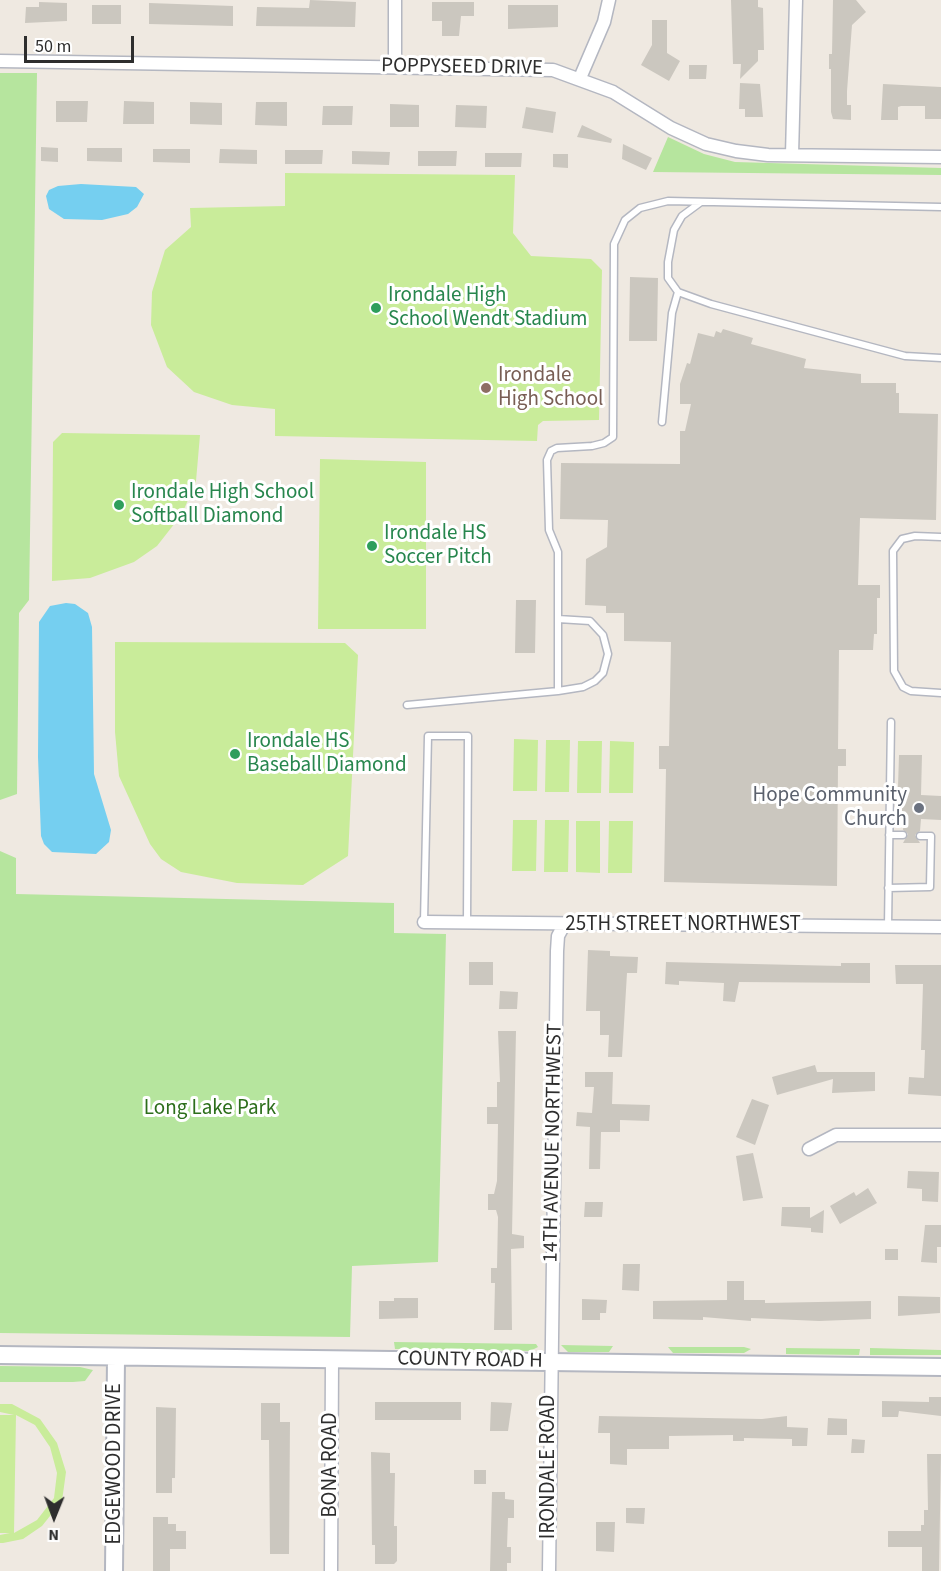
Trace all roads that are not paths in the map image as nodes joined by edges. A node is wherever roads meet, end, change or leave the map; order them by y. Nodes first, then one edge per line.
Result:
1 (394, 0) edge
2 (609, 0) edge
3 (796, 0) edge
4 (0, 61) edge
5 (395, 66) junction
6 (580, 78) junction
7 (792, 155) junction
8 (941, 157) edge
9 (702, 201) junction
10 (941, 207) edge
11 (678, 292) junction
12 (941, 357) edge
13 (662, 422) dead end
14 (941, 537) edge
15 (558, 619) junction
16 (558, 691) junction
17 (941, 693) edge
18 (407, 705) dead end
19 (891, 722) dead end
20 (889, 835) junction
21 (903, 835) dead end
22 (920, 836) dead end
23 (888, 888) junction
24 (424, 922) joint
25 (467, 923) junction
26 (564, 925) junction
27 (888, 927) junction
28 (941, 927) edge
29 (941, 1135) edge
30 (809, 1149) dead end
31 (0, 1355) edge
32 (116, 1358) junction
33 (332, 1359) junction
34 (550, 1362) junction
35 (941, 1367) edge
36 (114, 1571) edge
37 (331, 1571) edge
38 (549, 1571) edge

1 - 5 street
2 - 6 street
3 - 7 street
4 - 5 street, POPPYSEED DRIVE
5 - 6 street, POPPYSEED DRIVE
6 - 7 street, POPPYSEED DRIVE
7 - 8 street, POPPYSEED DRIVE
9 - 10 lane
9 - 11 lane
9 - 15 lane
11 - 12 lane
11 - 13 lane
14 - 17 lane
15 - 16 lane
15 - 16 lane
16 - 18 lane
19 - 20 lane
20 - 21 lane
20 - 23 lane
22 - 23 lane
23 - 27 lane
24 - 25 street, 25TH STREET NORTHWEST
24 - 25 lane
25 - 26 street, 25TH STREET NORTHWEST
26 - 27 street, 25TH STREET NORTHWEST
26 - 34 street, 14TH AVENUE NORTHWEST
27 - 28 street, 25TH STREET NORTHWEST
29 - 30 street
31 - 32 street, COUNTY ROAD H
32 - 33 street, COUNTY ROAD H
32 - 36 street, EDGEWOOD DRIVE
33 - 34 street, COUNTY ROAD H
33 - 37 street, BONA ROAD
34 - 35 street, COUNTY ROAD H
34 - 38 street, IRONDALE ROAD

